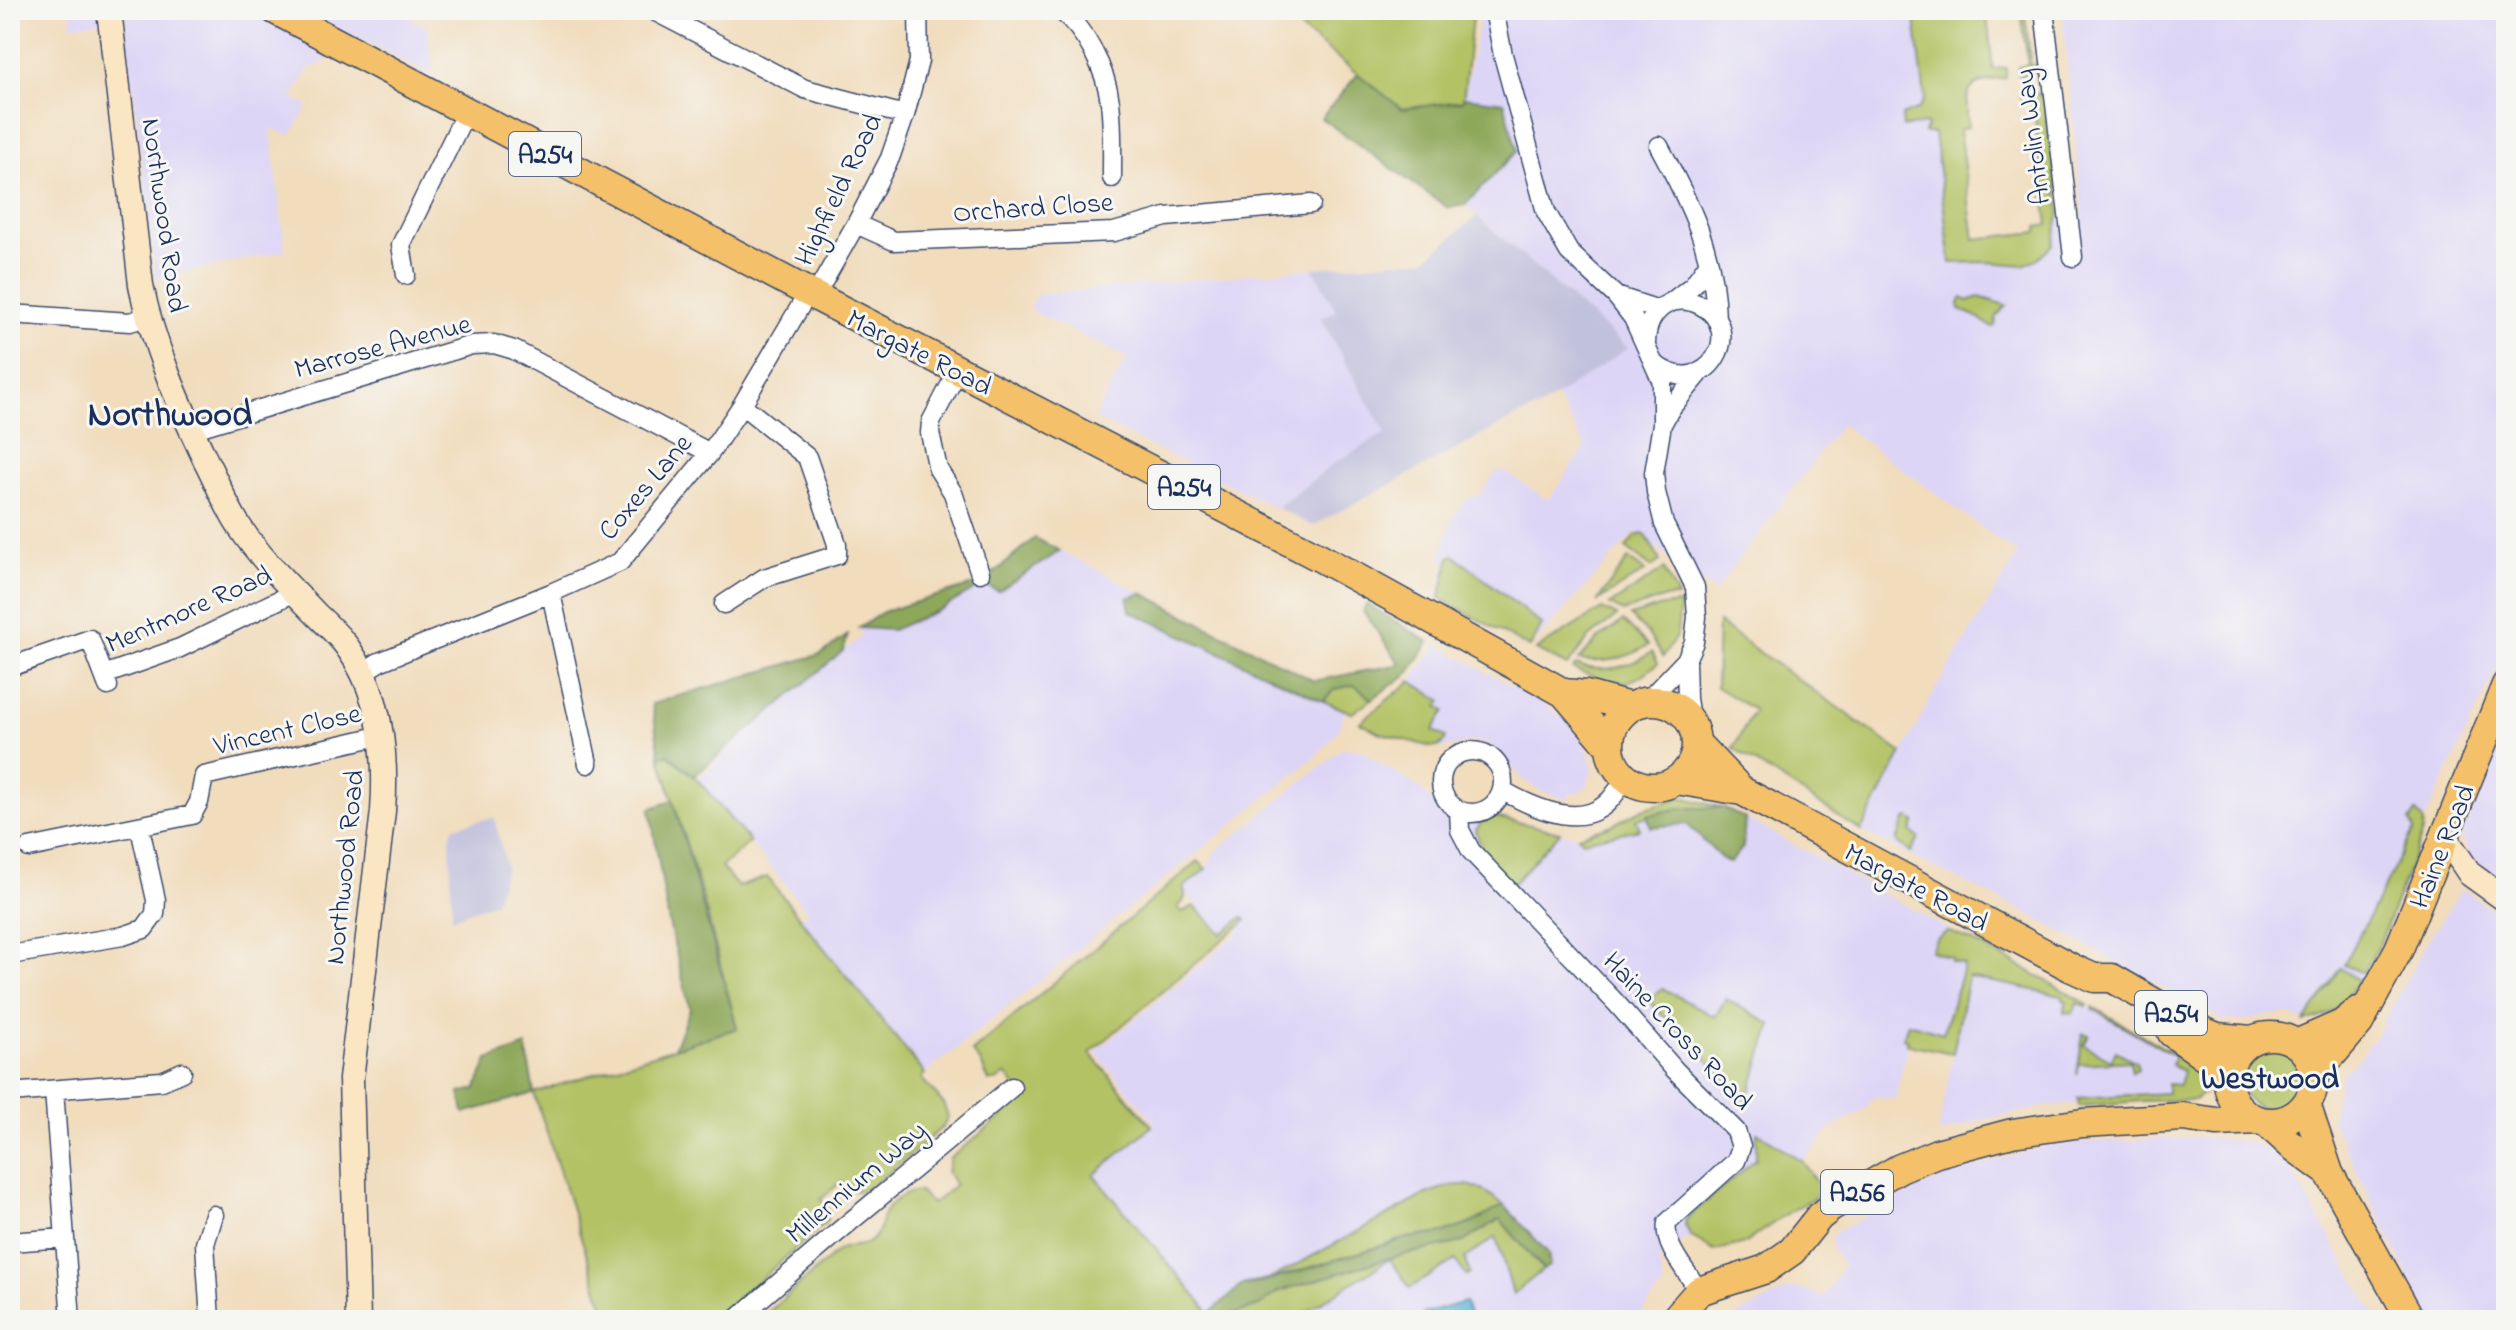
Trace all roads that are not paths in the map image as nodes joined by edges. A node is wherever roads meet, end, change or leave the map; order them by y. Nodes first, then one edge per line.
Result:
1 (109, 10) edge
2 (275, 10) edge
3 (652, 10) edge
4 (918, 10) edge
5 (1060, 10) edge
6 (1494, 10) edge
7 (2044, 10) edge
8 (466, 112) junction
9 (905, 115) junction
10 (1659, 146) dead end
11 (1112, 178) dead end
12 (1311, 204) dead end
13 (856, 224) junction
14 (2073, 257) dead end
15 (1708, 264) junction
16 (406, 275) dead end
17 (811, 294) junction
18 (1616, 296) junction
19 (1664, 306) junction
20 (10, 314) edge
21 (147, 317) junction
22 (1716, 319) junction
23 (1646, 344) junction
24 (1656, 365) junction
25 (958, 370) junction
26 (1700, 373) junction
27 (742, 405) junction
28 (1662, 424) junction
29 (191, 430) junction
30 (710, 453) junction
31 (980, 573) dead end
32 (295, 592) junction
33 (551, 593) junction
34 (724, 604) dead end
35 (1686, 660) junction
36 (10, 667) edge
37 (363, 672) junction
38 (2506, 685) edge
39 (1564, 693) junction
40 (1639, 704) junction
41 (1694, 733) junction
42 (383, 735) junction
43 (1610, 747) junction
44 (588, 764) dead end
45 (1626, 778) junction
46 (1676, 780) junction
47 (1502, 790) junction
48 (1742, 791) junction
49 (1459, 811) junction
50 (140, 828) junction
51 (2445, 837) junction
52 (29, 848) dead end
53 (2433, 870) junction
54 (2470, 874) junction
55 (2506, 900) edge
56 (10, 955) edge
57 (2094, 978) junction
58 (2368, 1004) junction
59 (2252, 1040) junction
60 (2296, 1044) junction
61 (182, 1072) dead end
62 (2314, 1076) junction
63 (2228, 1081) junction
64 (1012, 1087) dead end
65 (54, 1090) junction
66 (10, 1093) edge
67 (2306, 1104) junction
68 (2195, 1117) junction
69 (2262, 1121) junction
70 (2329, 1173) junction
71 (214, 1215) dead end
72 (64, 1238) junction
73 (10, 1242) edge
74 (1699, 1291) junction
75 (71, 1320) edge
76 (210, 1320) edge
77 (358, 1320) edge
78 (736, 1320) edge
79 (1674, 1320) edge
80 (2411, 1320) edge

1 - 21 street, Northwood Road
2 - 8 main road, Margate Road / A254
3 - 9 street
4 - 9 street, Highfield Road
5 - 11 street
6 - 18 street
7 - 14 street, Antolin Way
8 - 16 street
8 - 17 main road, Margate Road / A254
9 - 13 street, Highfield Road
10 - 15 street
12 - 13 street, Orchard Close
13 - 17 street, Highfield Road
15 - 19 street
15 - 22 street
17 - 25 main road, Margate Road / A254
17 - 27 street, Coxes Lane
18 - 19 street
18 - 23 street
19 - 22 street
19 - 23 street
20 - 21 street
21 - 29 street, Northwood Road
22 - 26 street
23 - 24 street
24 - 26 street
24 - 28 street
25 - 31 street
25 - 39 main road, Margate Road / A254
26 - 28 street
27 - 30 street, Coxes Lane
27 - 34 street
28 - 35 street
29 - 30 street, Marrose Avenue
29 - 32 street, Northwood Road
30 - 33 street, Coxes Lane
32 - 36 street, Mentmore Road
32 - 37 street, Northwood Road
33 - 37 street, Coxes Lane
33 - 44 street
35 - 40 street
35 - 41 street
37 - 42 street, Northwood Road
38 - 51 main road, Haine Road
39 - 40 main road, Margate Road / A254
39 - 43 main road, Margate Road / A254
40 - 41 main road, Margate Road / A254
40 - 43 main road
41 - 46 main road
41 - 48 main road, Margate Road / A254
42 - 50 street, Vincent Close
42 - 77 street, Northwood Road
43 - 45 main road, Margate Road / A254
45 - 46 main road, Margate Road / A254
45 - 47 street
46 - 48 main road, Margate Road / A254
47 - 49 street
47 - 49 street
48 - 57 main road, Margate Road / A254
49 - 74 street, Haine Cross Road
50 - 52 street, Vincent Close
50 - 56 street
51 - 53 main road, Haine Road
51 - 54 street
53 - 54 street
53 - 58 main road, Haine Road
54 - 55 street
57 - 59 main road, Margate Road / A254
57 - 63 main road, Margate Road / A254
58 - 60 main road, Haine Road
58 - 62 main road, Haine Road
59 - 60 main road
59 - 63 main road
60 - 62 main road
61 - 65 street
62 - 67 main road
63 - 68 main road
63 - 69 main road
64 - 78 street, Millennium Way
65 - 66 street
65 - 72 street
67 - 69 main road
67 - 70 main road
68 - 69 main road, A256
68 - 74 main road, A256
69 - 70 main road
70 - 80 main road
71 - 76 street
72 - 73 street
72 - 75 street
74 - 79 main road

